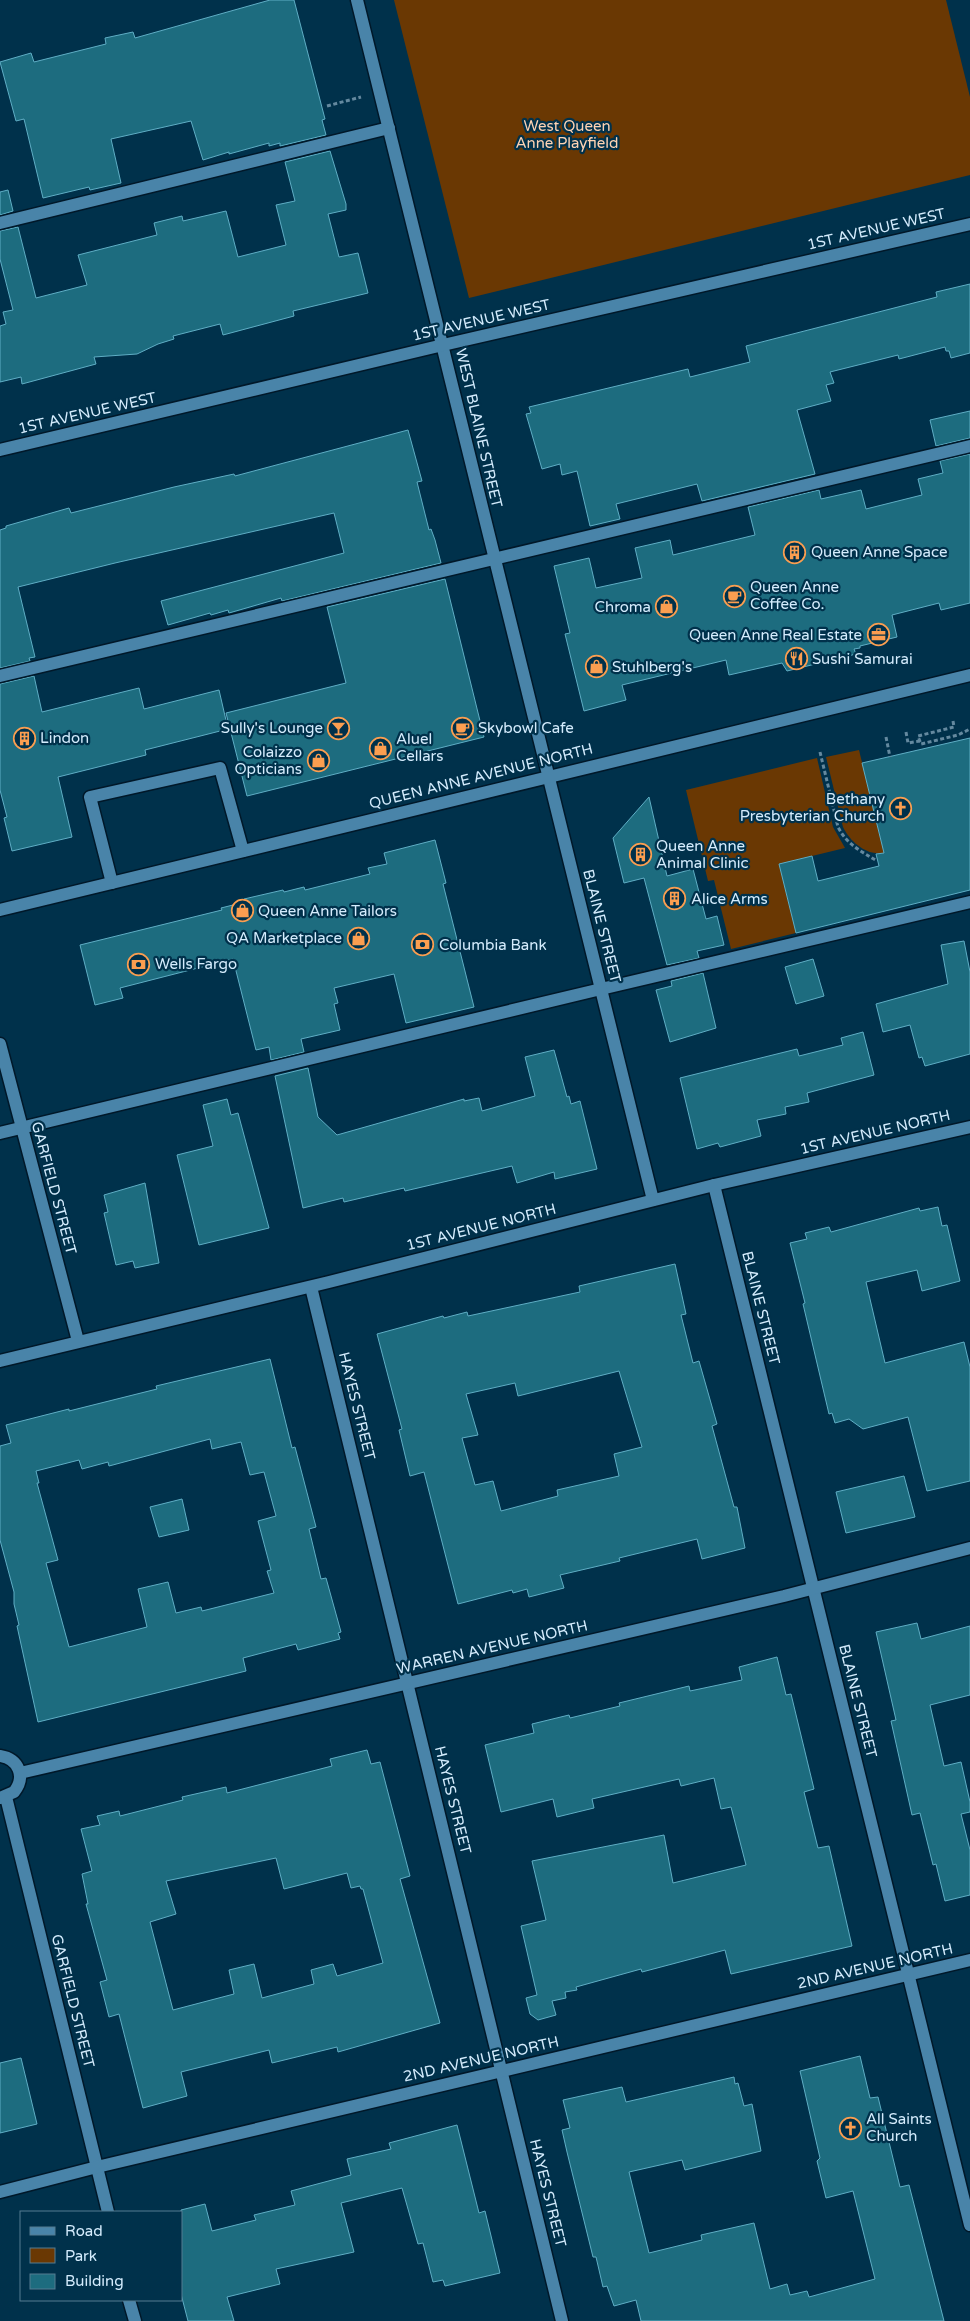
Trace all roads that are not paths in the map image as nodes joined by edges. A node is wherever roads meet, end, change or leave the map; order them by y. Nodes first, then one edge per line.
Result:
1 (357, 0) edge
2 (390, 128) junction
3 (0, 223) edge
4 (970, 224) edge
5 (443, 345) junction
6 (970, 446) edge
7 (0, 450) edge
8 (494, 559) junction
9 (970, 675) edge
10 (0, 676) edge
11 (547, 776) junction
12 (243, 851) junction
13 (112, 883) junction
14 (970, 902) edge
15 (0, 910) edge
16 (600, 989) junction
17 (0, 1044) edge
18 (970, 1127) edge
19 (21, 1128) junction
20 (0, 1133) edge
21 (714, 1186) junction
22 (653, 1200) junction
23 (311, 1286) junction
24 (78, 1341) junction
25 (0, 1361) edge
26 (970, 1548) edge
27 (814, 1588) junction
28 (408, 1683) junction
29 (0, 1756) edge
30 (20, 1773) junction
31 (3, 1797) edge
32 (970, 1960) edge
33 (908, 1975) junction
34 (502, 2071) junction
35 (98, 2166) junction
36 (0, 2192) edge
37 (108, 2211) edge
38 (970, 2225) edge
39 (130, 2301) edge
40 (135, 2321) edge
41 (562, 2321) edge

1 - 2 street, WEST BLAINE STREET
2 - 3 street
2 - 5 street, WEST BLAINE STREET
4 - 5 street, 1ST AVENUE WEST
5 - 7 street, 1ST AVENUE WEST
5 - 8 street, WEST BLAINE STREET
6 - 8 street
8 - 10 street
8 - 11 street, WEST BLAINE STREET
9 - 11 street, QUEEN ANNE AVENUE NORTH
11 - 12 street, QUEEN ANNE AVENUE NORTH
11 - 16 street, BLAINE STREET
12 - 13 street, QUEEN ANNE AVENUE NORTH
12 - 13 street
13 - 15 street, QUEEN ANNE AVENUE NORTH
14 - 16 street
16 - 19 street
16 - 22 street, BLAINE STREET
17 - 19 street, GARFIELD STREET
18 - 21 street, 1ST AVENUE NORTH
19 - 20 street
19 - 24 street, GARFIELD STREET
21 - 22 street, 1ST AVENUE NORTH
21 - 27 street, BLAINE STREET
22 - 23 street, 1ST AVENUE NORTH
23 - 24 street, 1ST AVENUE NORTH
23 - 28 street, HAYES STREET
24 - 25 street, 1ST AVENUE NORTH
26 - 27 street, WARREN AVENUE NORTH
27 - 28 street, WARREN AVENUE NORTH
27 - 33 street, BLAINE STREET
28 - 30 street, WARREN AVENUE NORTH
28 - 34 street, HAYES STREET
29 - 30 street
30 - 31 street
31 - 35 street, GARFIELD STREET
32 - 33 street, 2ND AVENUE NORTH
33 - 34 street, 2ND AVENUE NORTH
33 - 38 street, BLAINE STREET
34 - 35 street, 2ND AVENUE NORTH
34 - 41 street, HAYES STREET
35 - 36 street, 2ND AVENUE NORTH
35 - 37 street, GARFIELD STREET
39 - 40 street

